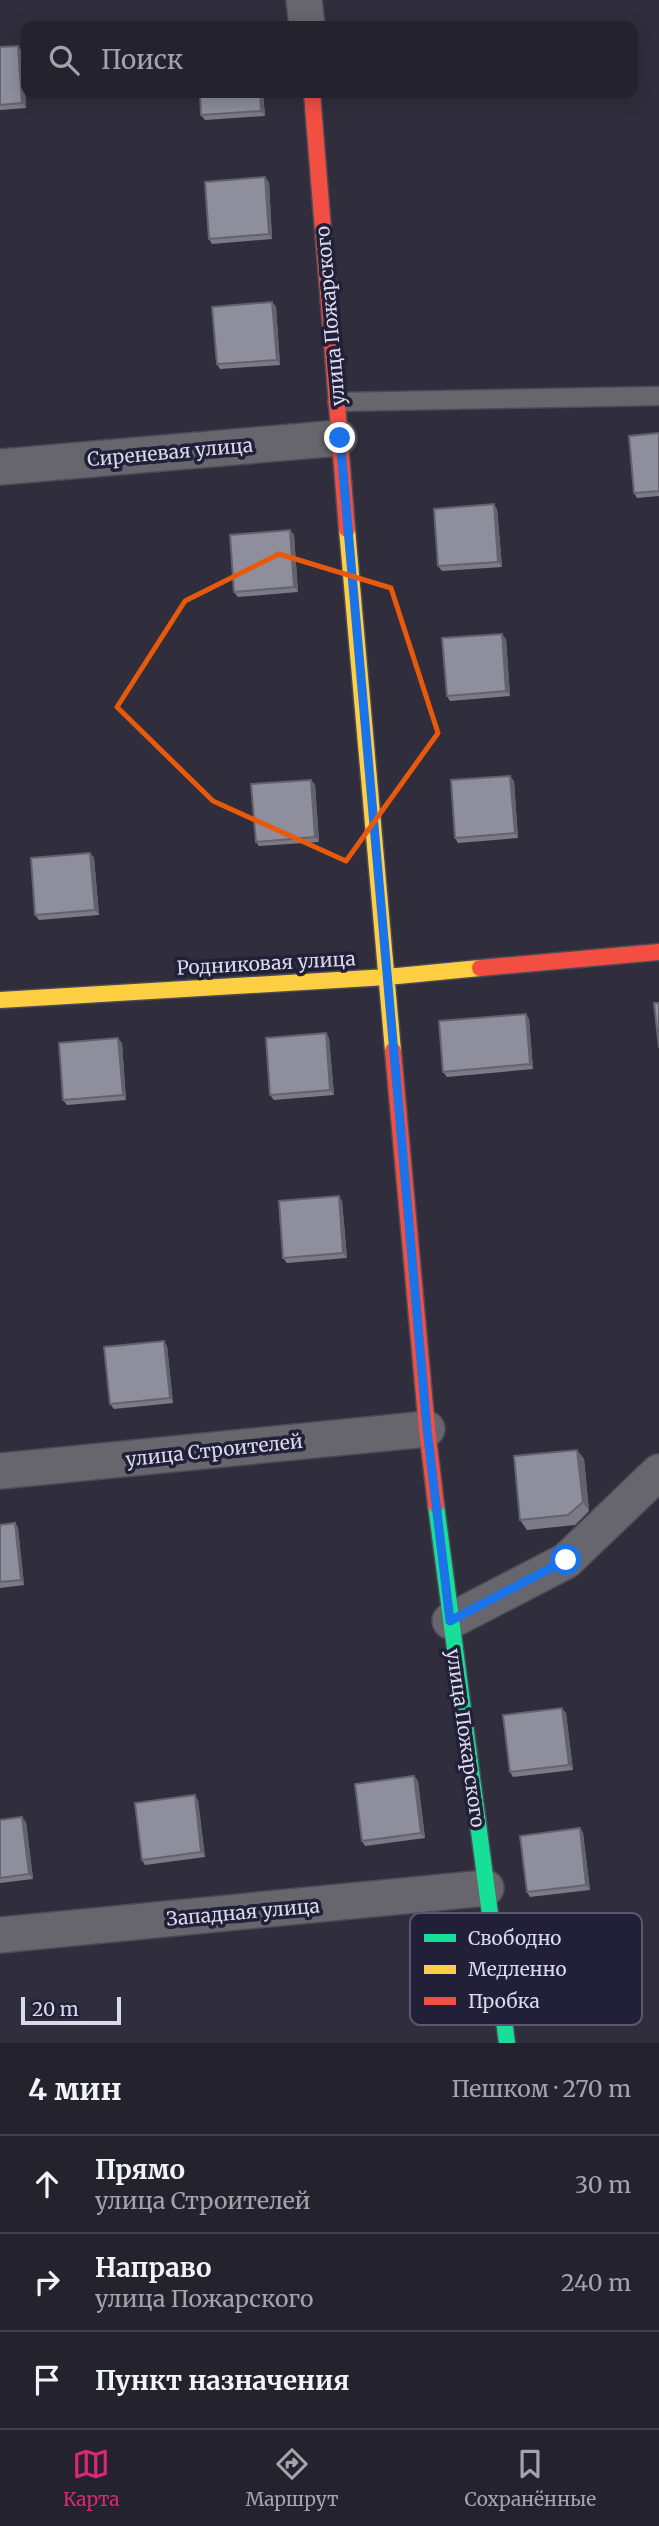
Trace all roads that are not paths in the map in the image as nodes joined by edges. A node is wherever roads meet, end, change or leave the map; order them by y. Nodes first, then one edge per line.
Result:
1 (304, 0) edge
2 (306, 21) edge
3 (312, 98) edge
4 (659, 396) edge
5 (337, 402) junction
6 (340, 438) junction
7 (0, 467) edge
8 (659, 952) edge
9 (387, 977) junction
10 (0, 1000) edge
11 (427, 1429) junction
12 (0, 1471) edge
13 (659, 1472) edge
14 (450, 1621) junction
15 (486, 1888) junction
16 (489, 1913) edge
17 (0, 1935) edge
18 (505, 2025) edge
19 (507, 2043) edge

1 - 2 street
3 - 5 street, улица Пожарского
4 - 5 lane
5 - 6 street, улица Пожарского
6 - 7 street, Сиреневая улица
6 - 9 street, улица Пожарского
8 - 9 street, Родниковая улица
9 - 10 street, Родниковая улица
9 - 11 street, улица Пожарского
11 - 12 street, улица Строителей
11 - 14 street, улица Пожарского
13 - 14 street
14 - 15 street, улица Пожарского
15 - 16 street, улица Пожарского
15 - 17 street, Западная улица
18 - 19 street, улица Пожарского

